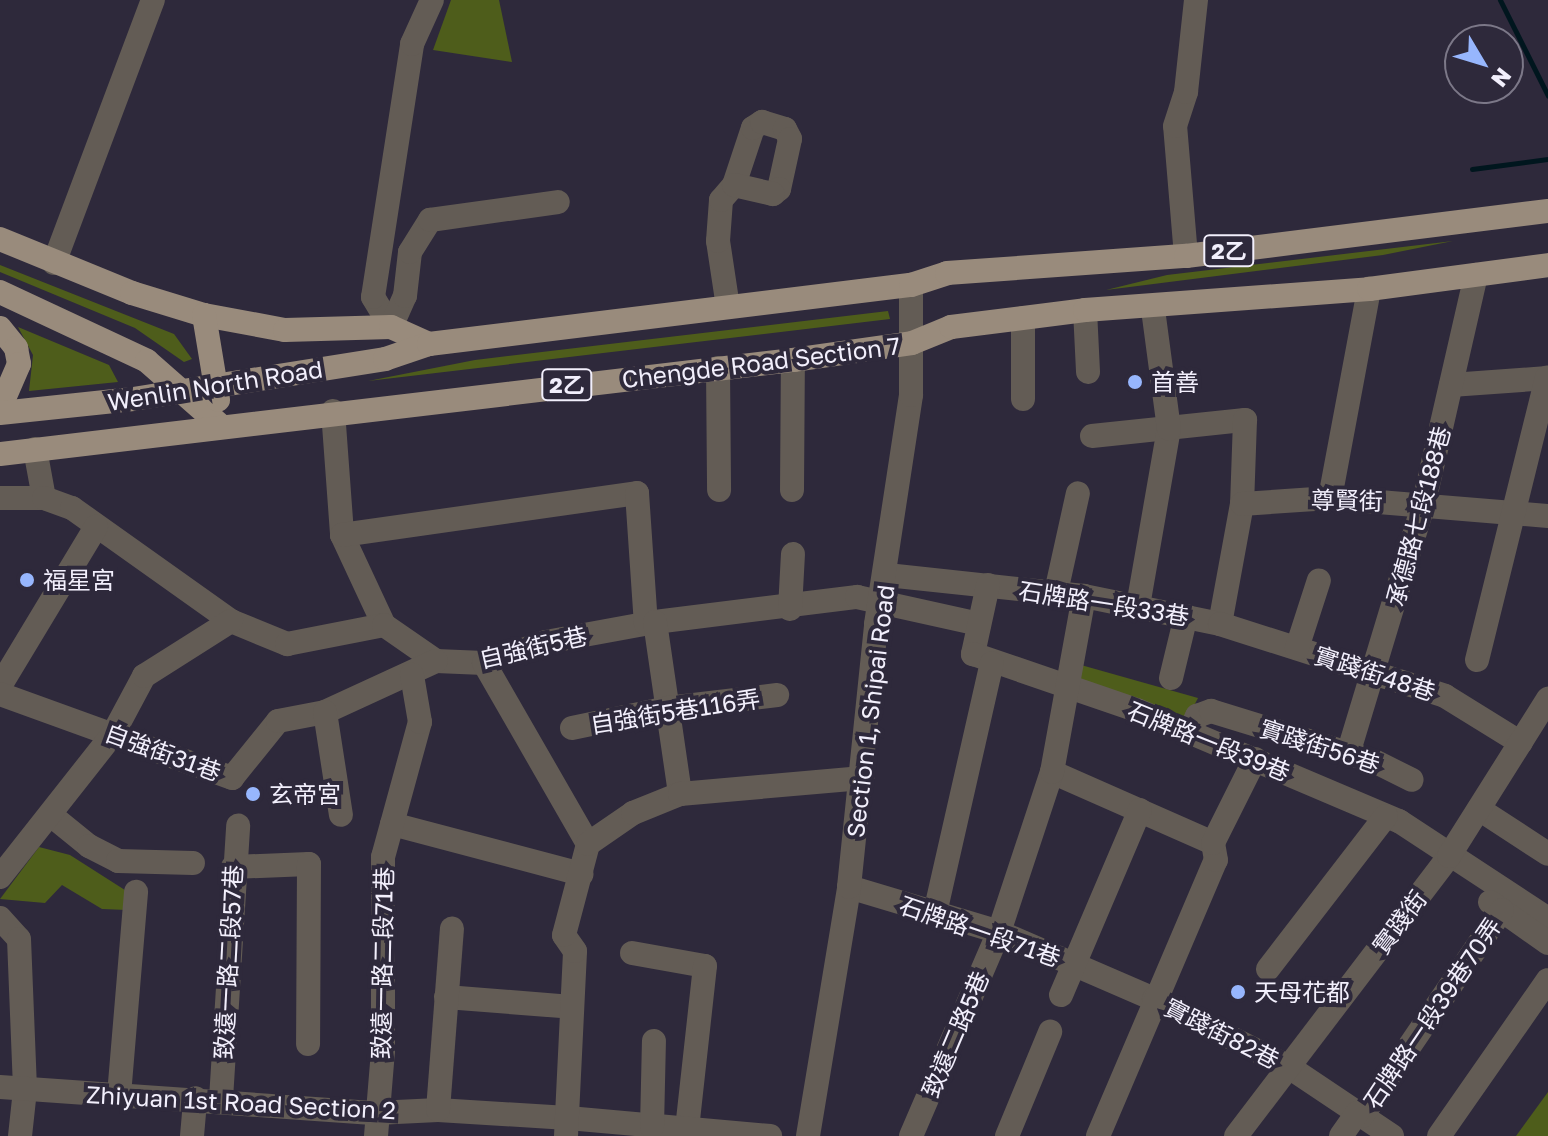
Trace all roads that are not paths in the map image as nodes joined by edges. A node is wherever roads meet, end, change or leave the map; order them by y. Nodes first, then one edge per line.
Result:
1 (153, 0) edge
2 (432, 0) edge
3 (1196, 0) edge
4 (734, 185) dead end
5 (558, 202) dead end
6 (1548, 211) edge
7 (0, 239) edge
8 (1186, 256) junction
9 (54, 263) junction
10 (1548, 265) edge
11 (1476, 275) junction
12 (911, 285) junction
13 (1369, 289) junction
14 (0, 292) edge
15 (728, 307) junction
16 (1153, 309) junction
17 (1085, 310) junction
18 (204, 315) junction
19 (1023, 318) junction
20 (391, 327) junction
21 (0, 328) edge
22 (912, 343) junction
23 (429, 344) junction
24 (793, 360) junction
25 (718, 368) junction
26 (1088, 372) dead end
27 (1548, 378) edge
28 (215, 385) junction
29 (1451, 385) junction
30 (183, 390) junction
31 (1023, 399) dead end
32 (0, 410) edge
33 (333, 411) junction
34 (221, 426) junction
35 (1169, 429) junction
36 (1092, 436) dead end
37 (35, 449) junction
38 (0, 454) edge
39 (719, 490) dead end
40 (792, 490) dead end
41 (1078, 493) dead end
42 (0, 498) edge
43 (44, 498) junction
44 (1330, 498) junction
45 (1424, 502) junction
46 (1242, 504) junction
47 (1513, 512) junction
48 (1548, 516) edge
49 (96, 527) junction
50 (342, 535) junction
51 (793, 554) dead end
52 (1319, 580) dead end
53 (988, 585) junction
54 (883, 587) junction
55 (1056, 592) junction
56 (1084, 596) junction
57 (1138, 606) junction
58 (790, 609) junction
59 (1186, 616) junction
60 (231, 621) junction
61 (651, 623) junction
62 (979, 624) junction
63 (1220, 624) junction
64 (384, 625) junction
65 (1297, 648) junction
66 (1477, 660) dead end
67 (436, 661) junction
68 (484, 663) junction
69 (992, 663) junction
70 (1375, 672) junction
71 (412, 675) junction
72 (1171, 678) dead end
73 (0, 686) edge
74 (1067, 687) junction
75 (0, 694) edge
76 (777, 695) dead end
77 (1548, 699) edge
78 (668, 708) junction
79 (325, 712) junction
80 (572, 728) dead end
81 (1190, 731) junction
82 (113, 734) junction
83 (1521, 743) junction
84 (1348, 754) junction
85 (1255, 759) junction
86 (1374, 761) junction
87 (1052, 772) junction
88 (862, 778) junction
89 (1412, 780) dead end
90 (680, 794) junction
91 (1358, 802) junction
92 (1479, 809) junction
93 (1140, 810) junction
94 (341, 815) dead end
95 (52, 816) junction
96 (1386, 816) junction
97 (392, 824) junction
98 (238, 826) dead end
99 (1213, 843) junction
100 (588, 844) junction
101 (1548, 854) edge
102 (1449, 856) junction
103 (193, 863) dead end
104 (3, 864) edge
105 (233, 867) junction
106 (581, 874) junction
107 (849, 887) junction
108 (136, 892) dead end
109 (1502, 910) junction
110 (935, 913) junction
111 (0, 918) edge
112 (1548, 919) edge
113 (452, 929) dead end
114 (999, 932) junction
115 (1548, 943) edge
116 (632, 953) dead end
117 (1073, 964) junction
118 (1268, 969) dead end
119 (1548, 980) edge
120 (1061, 995) dead end
121 (446, 997) junction
122 (1154, 999) junction
123 (572, 1007) junction
124 (1050, 1032) dead end
125 (654, 1041) dead end
126 (308, 1044) dead end
127 (1289, 1067) junction
128 (0, 1087) edge
129 (25, 1090) junction
130 (119, 1095) junction
131 (195, 1098) junction
132 (221, 1099) junction
133 (438, 1110) junction
134 (1360, 1114) junction
135 (376, 1125) edge
136 (567, 1127) edge
137 (658, 1130) edge
138 (687, 1130) junction
139 (20, 1136) edge
140 (192, 1136) edge
141 (770, 1136) edge
142 (808, 1136) edge
143 (911, 1136) edge
144 (1007, 1136) edge
145 (1098, 1136) edge
146 (1236, 1136) edge
147 (1341, 1136) edge
148 (1392, 1136) edge
149 (1439, 1136) edge

1 - 9 street
2 - 20 street
3 - 8 street
4 - 15 street
5 - 20 street
6 - 8 main road, 2乙
7 - 9 main road
8 - 12 main road, 2乙
9 - 18 main road
10 - 11 main road, Chengde Road Section 7 / 2乙
11 - 13 main road, Chengde Road Section 7 / 2乙
11 - 29 street, 承德路七段188巷
12 - 15 main road, 2乙
12 - 22 street, Section 1, Shipai Road
13 - 16 main road, Chengde Road Section 7 / 2乙
13 - 44 street
14 - 30 main road
15 - 23 main road, 2乙
16 - 17 main road, Chengde Road Section 7 / 2乙
16 - 35 street
17 - 19 main road, Chengde Road Section 7 / 2乙
17 - 26 street
18 - 20 main road
18 - 28 main road
19 - 22 main road, Chengde Road Section 7 / 2乙
19 - 31 street
20 - 23 main road
21 - 32 main road
22 - 24 main road, Chengde Road Section 7 / 2乙
22 - 54 street, Section 1, Shipai Road
23 - 28 main road, Wenlin North Road
24 - 25 main road, Chengde Road Section 7 / 2乙
24 - 40 street
25 - 33 main road, Chengde Road Section 7 / 2乙
25 - 39 street
27 - 29 street
27 - 47 street
28 - 30 main road, Wenlin North Road
28 - 34 main road
29 - 45 street, 承德路七段188巷
30 - 32 main road, Wenlin North Road
30 - 34 main road
33 - 34 main road, Chengde Road Section 7 / 2乙
33 - 50 street
34 - 37 main road, Wenlin North Road
35 - 36 street
35 - 46 street
35 - 57 street
37 - 38 main road, Wenlin North Road
37 - 43 street
41 - 55 street
42 - 43 street
43 - 49 street
44 - 45 street, 尊賢街
44 - 46 street, 尊賢街
45 - 47 street, 尊賢街
45 - 70 street, 承德路七段188巷
46 - 63 street
47 - 48 street, 尊賢街
47 - 66 street
49 - 60 street
49 - 73 street
50 - 61 street
50 - 64 street
51 - 58 street
52 - 65 street
53 - 54 street, 石牌路一段33巷
53 - 55 street, 石牌路一段33巷
53 - 62 street
54 - 58 street, 自強街5巷
54 - 62 street
54 - 88 street, Section 1, Shipai Road
55 - 56 street, 石牌路一段33巷
56 - 57 street, 石牌路一段33巷
56 - 74 street, 致遠二路5巷
57 - 59 street, 石牌路一段33巷
58 - 61 street, 自強街5巷
59 - 63 street, 石牌路一段33巷
59 - 72 street
60 - 64 street
60 - 82 street
61 - 68 street, 自強街5巷
61 - 78 street
62 - 69 street
63 - 65 street, 實踐街48巷
64 - 67 street
65 - 70 street, 實踐街48巷
67 - 68 street, 自強街5巷
67 - 71 street, 自強街31巷
68 - 100 street
69 - 74 street, 石牌路一段39巷
69 - 110 street
70 - 83 street, 實踐街48巷
70 - 84 street, 承德路七段188巷
71 - 79 street, 自強街31巷
71 - 97 street, 致遠一路二段71巷
74 - 81 street, 石牌路一段39巷
74 - 87 street, 致遠二路5巷
75 - 82 street, 自強街31巷
76 - 78 street, 自強街5巷116弄
77 - 83 street, 實踐街
78 - 80 street, 自強街5巷116弄
78 - 90 street
79 - 82 street, 自強街31巷
79 - 94 street
81 - 84 street, 實踐街56巷
81 - 85 street, 石牌路一段39巷
82 - 95 street
83 - 92 street, 實踐街
84 - 86 street, 實踐街56巷
85 - 91 street, 石牌路一段39巷
85 - 99 street
86 - 89 street, 實踐街56巷
86 - 91 street
87 - 93 street
87 - 114 street, 致遠二路5巷
88 - 90 street
88 - 107 street, Section 1, Shipai Road
90 - 100 street
91 - 96 street, 石牌路一段39巷
92 - 101 street
92 - 102 street, 實踐街
93 - 99 street
93 - 117 street
95 - 103 street
95 - 104 street
96 - 102 street, 石牌路一段39巷
96 - 118 street
97 - 106 street
97 - 135 street, 致遠一路二段71巷
98 - 105 street, 致遠一路二段57巷
99 - 122 street
100 - 106 street
102 - 109 street
102 - 112 street, 石牌路一段39巷
102 - 127 street, 實踐街
105 - 126 street
105 - 132 street, 致遠一路二段57巷
106 - 123 street
107 - 110 street, 石牌路一段71巷
107 - 142 street, Section 1, Shipai Road
108 - 130 street
109 - 115 street
109 - 134 street, 石牌路一段39巷70弄
110 - 114 street, 石牌路一段71巷
111 - 129 street
113 - 121 street
114 - 117 street, 石牌路一段71巷
114 - 143 street, 致遠二路5巷
116 - 138 street
117 - 120 street
117 - 122 street, 石牌路一段71巷
119 - 149 street
121 - 123 street
121 - 133 street
122 - 127 street, 實踐街82巷
122 - 145 street
123 - 136 street
124 - 144 street
125 - 137 street
127 - 134 street, 實踐街82巷
127 - 146 street, 實踐街
128 - 129 street, Zhiyuan 1st Road Section 2
129 - 130 street, Zhiyuan 1st Road Section 2
129 - 139 street
130 - 131 street, Zhiyuan 1st Road Section 2
131 - 132 street, Zhiyuan 1st Road Section 2
131 - 140 street
132 - 135 street, Zhiyuan 1st Road Section 2
133 - 135 street, Zhiyuan 1st Road Section 2
133 - 136 street, Zhiyuan 1st Road Section 2
134 - 147 street, 石牌路一段39巷70弄
134 - 148 street, 實踐街82巷
136 - 137 street, Zhiyuan 1st Road Section 2
137 - 138 street, Zhiyuan 1st Road Section 2
138 - 141 street, Zhiyuan 1st Road Section 2

